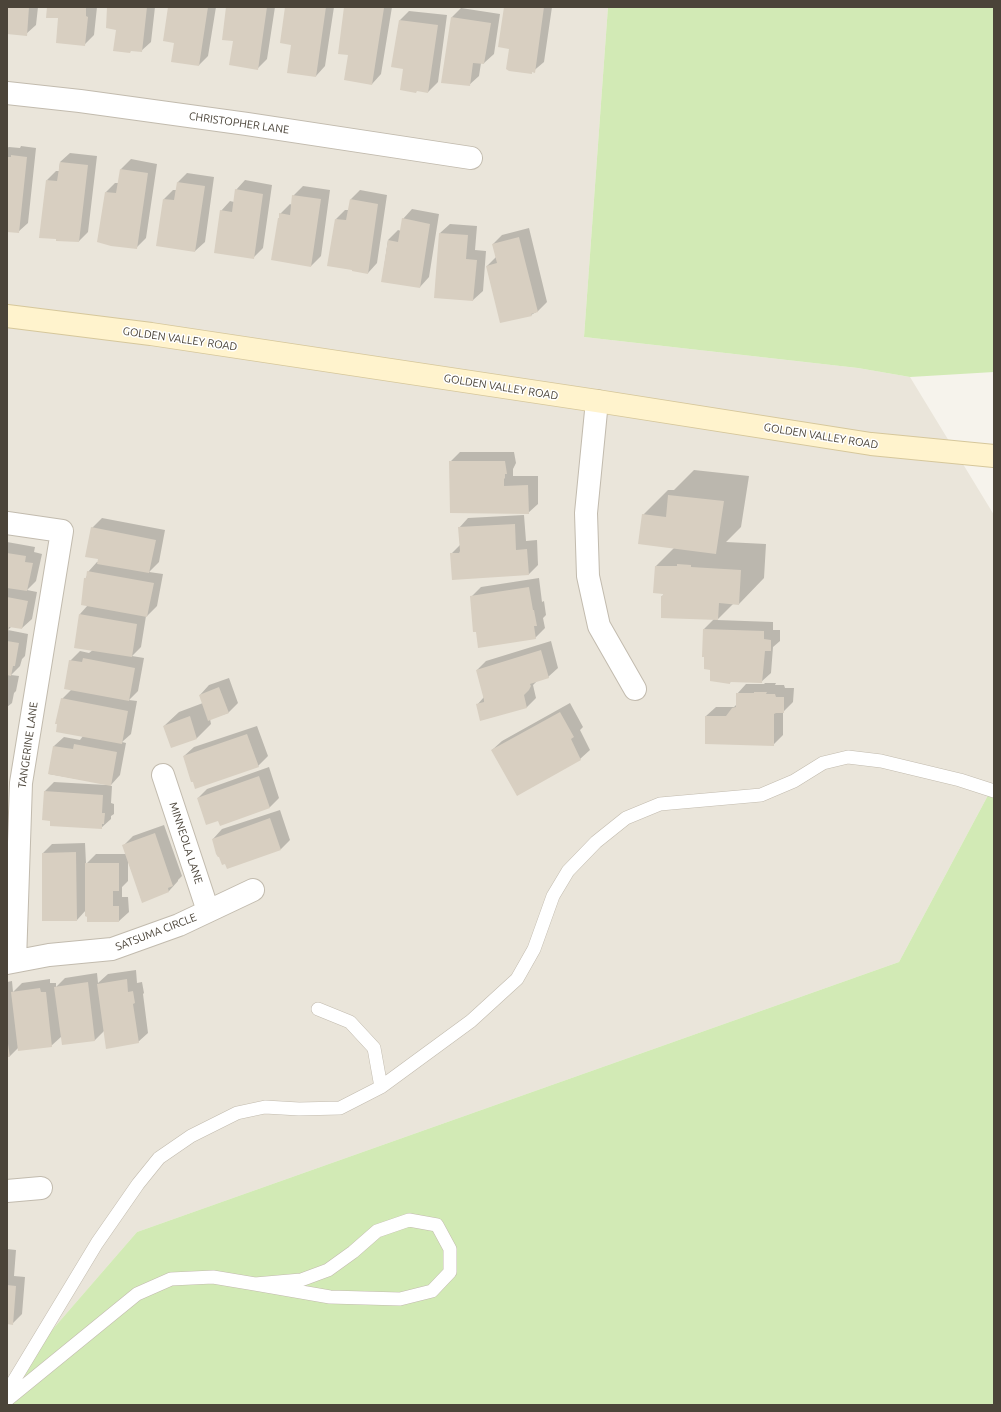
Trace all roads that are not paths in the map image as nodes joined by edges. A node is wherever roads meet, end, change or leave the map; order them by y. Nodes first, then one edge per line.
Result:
1 (7, 93) edge
2 (470, 158) dead end
3 (7, 316) edge
4 (597, 401) junction
5 (994, 456) edge
6 (7, 523) edge
7 (634, 689) dead end
8 (163, 775) dead end
9 (994, 791) edge
10 (253, 890) dead end
11 (208, 911) junction
12 (11, 962) edge
13 (318, 1008) dead end
14 (381, 1087) junction
15 (41, 1188) dead end
16 (7, 1191) edge
17 (255, 1284) junction
18 (7, 1392) edge
19 (7, 1400) edge

1 - 2 street, CHRISTOPHER LANE
3 - 4 main road, GOLDEN VALLEY ROAD
4 - 5 main road, GOLDEN VALLEY ROAD
4 - 7 street
6 - 12 street, TANGERINE LANE
8 - 11 street, MINNEOLA LANE
9 - 14 lane
10 - 11 street, SATSUMA CIRCLE
11 - 12 street, SATSUMA CIRCLE
13 - 14 lane
14 - 18 lane
15 - 16 street
17 - 17 lane
17 - 19 lane

